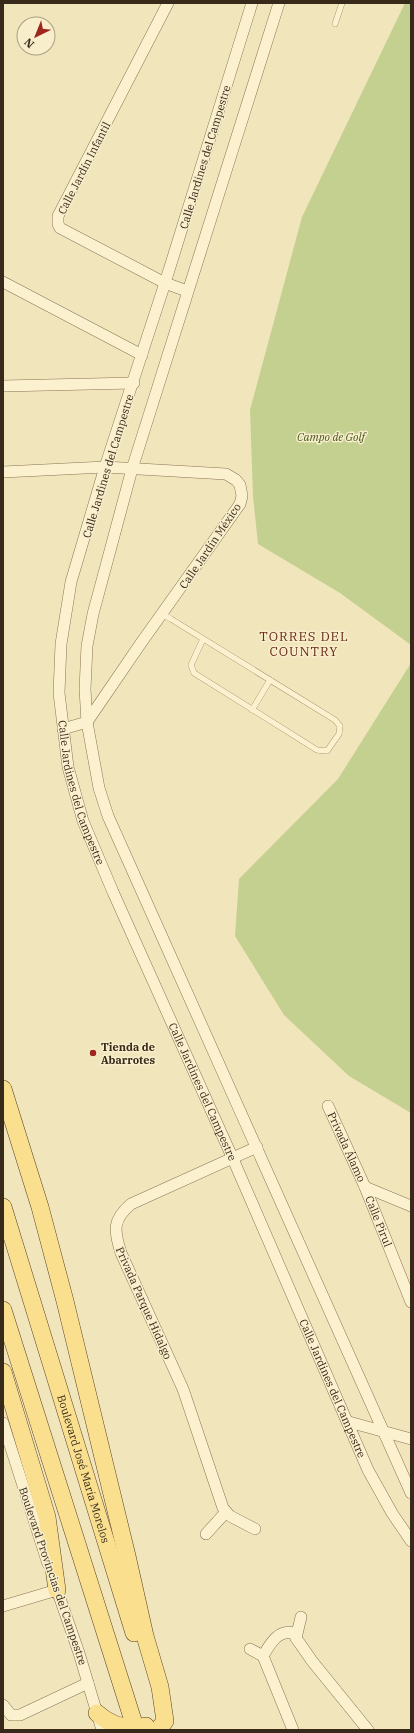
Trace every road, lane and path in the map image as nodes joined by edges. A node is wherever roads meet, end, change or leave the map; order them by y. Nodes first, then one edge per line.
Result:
1 (168, 3) edge
2 (252, 3) edge
3 (279, 3) edge
4 (342, 3) edge
5 (335, 24) dead end
6 (3, 282) edge
7 (165, 283) junction
8 (187, 291) junction
9 (142, 355) junction
10 (134, 383) junction
11 (3, 386) edge
12 (105, 467) junction
13 (132, 468) junction
14 (3, 472) edge
15 (162, 614) junction
16 (203, 639) junction
17 (270, 680) junction
18 (252, 710) junction
19 (87, 722) junction
20 (63, 729) junction
21 (3, 1089) edge
22 (328, 1106) dead end
23 (257, 1147) junction
24 (233, 1159) junction
25 (365, 1187) junction
26 (411, 1206) edge
27 (3, 1207) edge
28 (411, 1302) edge
29 (3, 1310) edge
30 (4, 1377) edge
31 (349, 1422) junction
32 (3, 1423) edge
33 (382, 1430) junction
34 (411, 1440) edge
35 (411, 1493) edge
36 (226, 1512) junction
37 (255, 1529) dead end
38 (206, 1534) dead end
39 (411, 1541) edge
40 (57, 1590) junction
41 (3, 1606) edge
42 (301, 1617) dead end
43 (296, 1638) junction
44 (250, 1649) dead end
45 (263, 1656) junction
46 (88, 1683) junction
47 (3, 1705) edge
48 (97, 1713) junction
49 (164, 1727) edge
50 (136, 1729) edge
51 (102, 1730) edge
52 (293, 1730) edge
53 (368, 1730) edge

1 - 7 street, Calle Jardín Infantil
2 - 7 street, Calle Jardines del Campestre
3 - 8 street, Calle Jardines del Campestre
4 - 5 lane
6 - 9 street
7 - 8 street, Calle Jardín Infantil
7 - 9 street, Calle Jardines del Campestre
8 - 13 street, Calle Jardines del Campestre
9 - 10 street, Calle Jardines del Campestre
10 - 11 street
10 - 12 street, Calle Jardines del Campestre
12 - 13 street, Calle Jardín México
12 - 14 street, Calle Jardín México
12 - 20 street, Calle Jardines del Campestre
13 - 15 street, Calle Jardín México
13 - 19 street, Calle Jardines del Campestre
15 - 16 lane
15 - 19 street, Calle Jardín México
16 - 17 lane
16 - 18 lane
17 - 18 lane
17 - 18 lane
19 - 20 street
19 - 23 street, Calle Jardines del Campestre
20 - 24 street, Calle Jardines del Campestre
21 - 49 main road
22 - 25 street, Privada Álamo
23 - 24 street, Privada Parque Hidalgo
23 - 33 street, Calle Jardines del Campestre
24 - 31 street, Calle Jardines del Campestre
24 - 36 street, Privada Parque Hidalgo
25 - 26 street, Calle Pirul
25 - 28 street, Calle Pirul
27 - 49 main road, Boulevard José María Morelos
29 - 50 main road
30 - 40 main road
31 - 33 street
31 - 39 street, Calle Jardines del Campestre
32 - 40 street, Boulevard Provincias del Campestre
33 - 34 street
33 - 35 street, Calle Jardines del Campestre
36 - 37 street
36 - 38 street
40 - 41 street
40 - 46 street, Boulevard Provincias del Campestre
42 - 43 street
43 - 45 street
43 - 53 street
44 - 45 street
45 - 52 street
46 - 47 street
46 - 48 street, Boulevard Provincias del Campestre
48 - 50 main road
48 - 51 street, Boulevard Provincias del Campestre
49 - 50 main road

